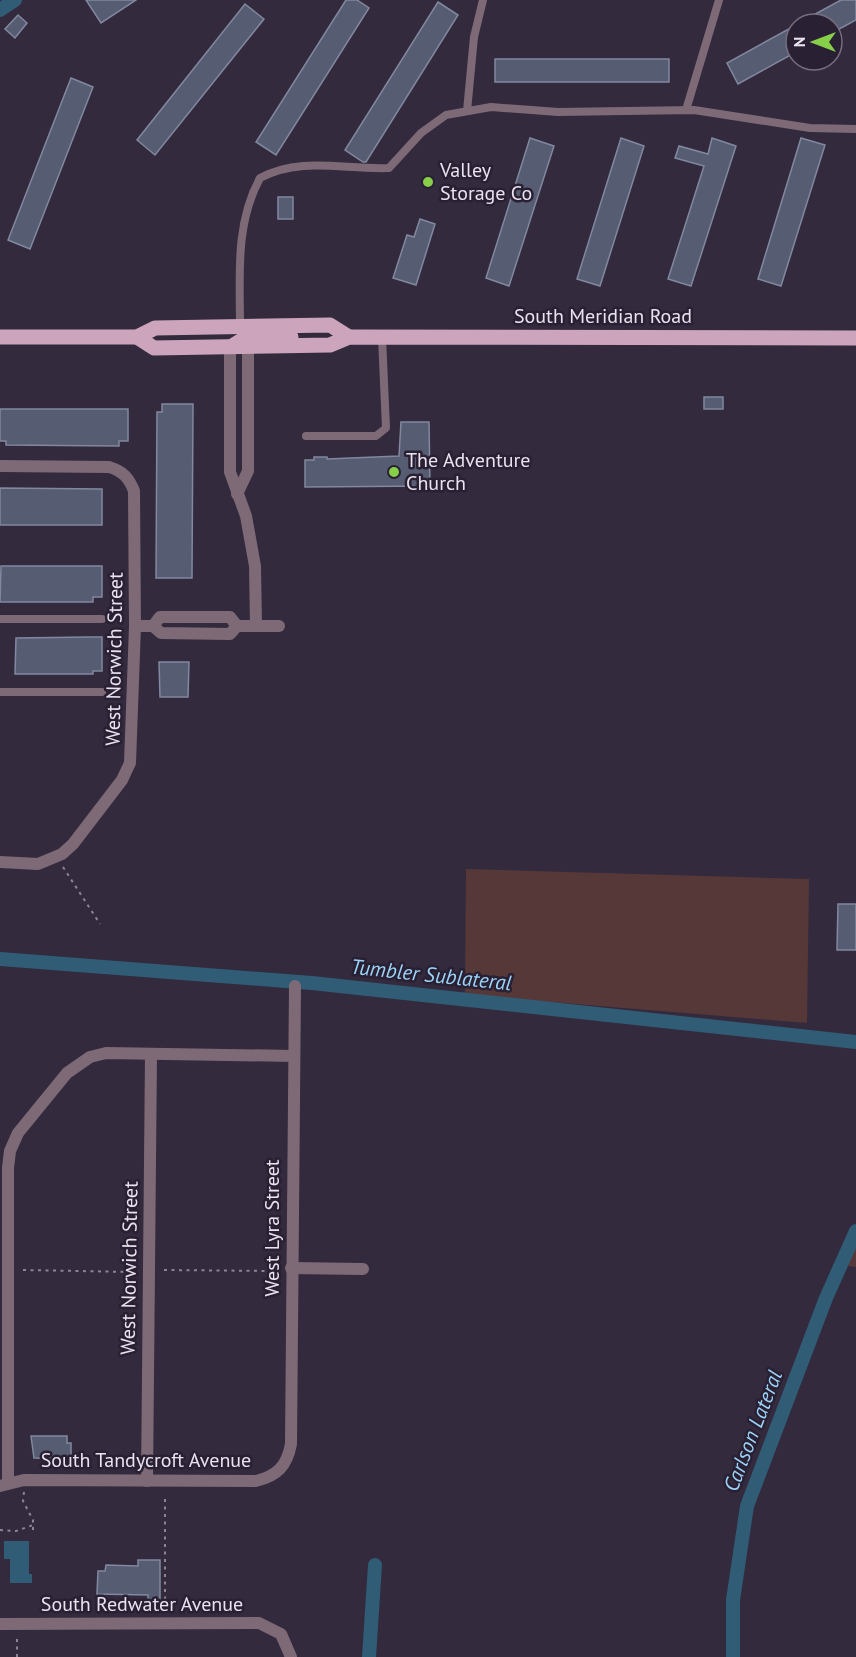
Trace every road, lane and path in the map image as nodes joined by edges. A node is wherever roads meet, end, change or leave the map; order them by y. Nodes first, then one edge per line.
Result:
1 (483, 0) edge
2 (719, 0) edge
3 (686, 110) junction
4 (467, 111) junction
5 (856, 129) edge
6 (240, 326) junction
7 (345, 334) junction
8 (0, 337) edge
9 (382, 337) junction
10 (856, 338) edge
11 (139, 339) junction
12 (230, 348) junction
13 (248, 348) junction
14 (306, 436) dead end
15 (0, 466) edge
16 (237, 494) junction
17 (0, 619) edge
18 (102, 619) dead end
19 (135, 626) junction
20 (256, 626) junction
21 (279, 626) dead end
22 (0, 692) edge
23 (102, 692) dead end
24 (62, 860) junction
25 (0, 862) edge
26 (100, 924) dead end
27 (295, 986) dead end
28 (151, 1054) junction
29 (294, 1056) junction
30 (291, 1268) junction
31 (363, 1269) dead end
32 (23, 1270) dead end
33 (164, 1270) dead end
34 (275, 1271) dead end
35 (133, 1272) dead end
36 (4, 1335) edge
37 (282, 1469) joint
38 (147, 1481) junction
39 (4, 1484) edge
40 (24, 1491) dead end
41 (165, 1499) dead end
42 (33, 1525) junction
43 (0, 1530) edge
44 (33, 1534) dead end
45 (165, 1609) dead end
46 (0, 1624) edge
47 (17, 1633) dead end
48 (17, 1657) edge
49 (291, 1657) edge

1 - 4 lane
2 - 3 lane
3 - 4 lane
3 - 5 lane
4 - 6 lane
6 - 7 main road, South Meridian Road
6 - 11 main road, South Meridian Road
7 - 9 main road, South Meridian Road
7 - 12 main road
7 - 13 main road, South Meridian Road
8 - 11 main road, South Meridian Road
9 - 10 main road, South Meridian Road
9 - 14 lane
11 - 12 main road, South Meridian Road
12 - 13 main road, South Meridian Road
12 - 16 street
13 - 16 street
15 - 19 street, West Norwich Street
16 - 20 street
17 - 18 lane
19 - 20 street
19 - 24 street, West Norwich Street
20 - 21 street
22 - 23 lane
24 - 25 street
24 - 26 path
27 - 29 street, West Lyra Street
28 - 29 street
28 - 36 street
28 - 38 street, West Norwich Street
29 - 30 street, West Lyra Street
30 - 31 street
30 - 37 street, West Lyra Street
32 - 35 path
33 - 34 path
36 - 39 street
37 - 38 street, South Tandycroft Avenue
38 - 39 street, South Tandycroft Avenue
40 - 42 path
41 - 45 path
42 - 43 path
42 - 44 path
46 - 49 street, South Redwater Avenue
47 - 48 path

